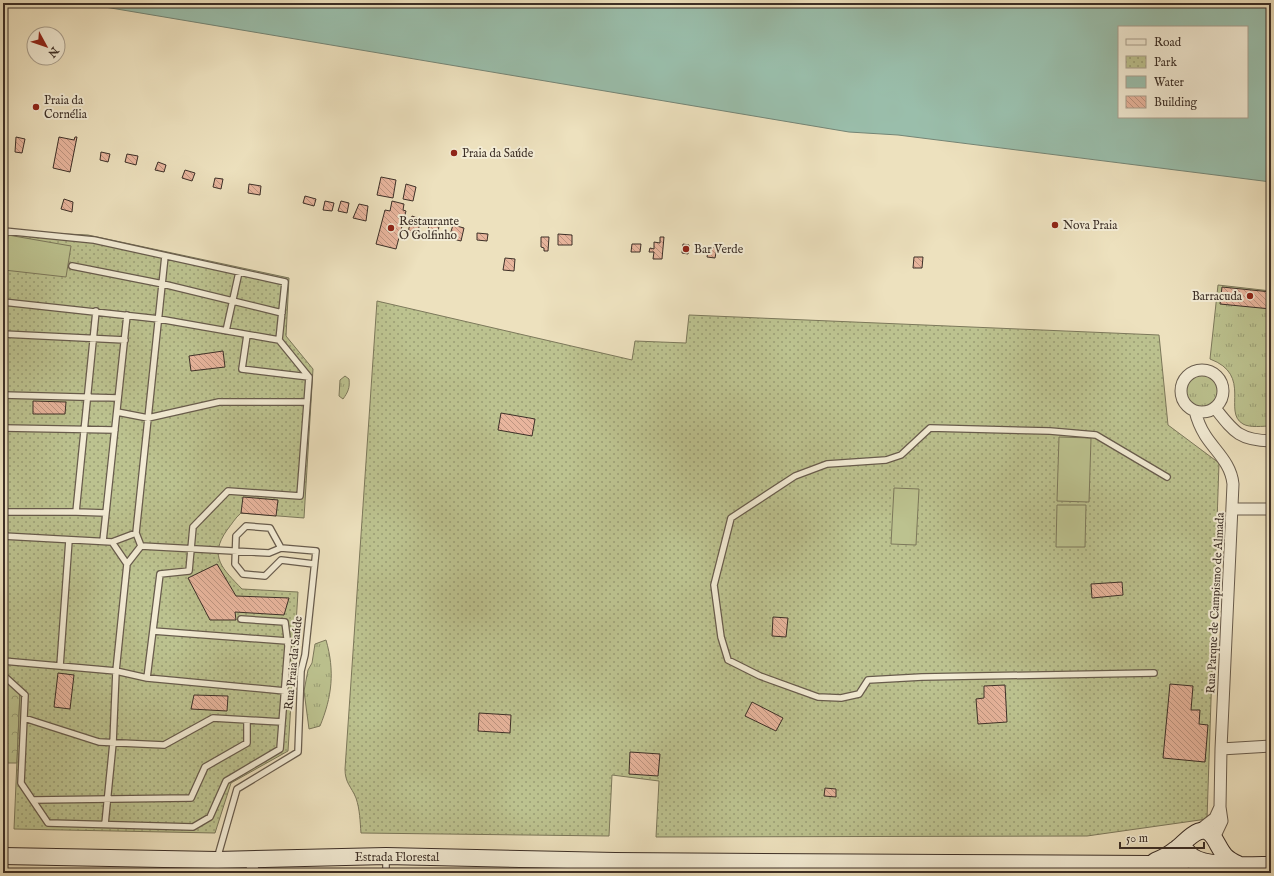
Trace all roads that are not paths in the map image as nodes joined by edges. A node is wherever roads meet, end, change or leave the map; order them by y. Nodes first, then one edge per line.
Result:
1 (166, 256) junction
2 (72, 266) dead end
3 (239, 272) junction
4 (3, 275) edge
5 (163, 284) junction
6 (232, 301) junction
7 (3, 302) edge
8 (96, 311) junction
9 (282, 313) junction
10 (127, 315) junction
11 (159, 319) junction
12 (226, 331) junction
13 (3, 334) edge
14 (247, 334) junction
15 (93, 339) junction
16 (124, 340) junction
17 (279, 340) junction
18 (309, 377) junction
19 (3, 395) edge
20 (87, 396) junction
21 (118, 398) junction
22 (307, 402) junction
23 (1215, 408) junction
24 (1195, 411) junction
25 (117, 412) junction
26 (148, 418) junction
27 (3, 428) edge
28 (84, 428) junction
29 (115, 430) junction
30 (1271, 441) edge
31 (1167, 477) dead end
32 (1232, 509) junction
33 (1271, 509) edge
34 (3, 512) edge
35 (76, 512) junction
36 (106, 513) junction
37 (136, 533) junction
38 (3, 536) edge
39 (69, 540) junction
40 (103, 542) junction
41 (112, 542) junction
42 (141, 546) junction
43 (192, 548) junction
44 (281, 548) junction
45 (236, 551) junction
46 (269, 553) junction
47 (281, 560) junction
48 (127, 564) junction
49 (314, 564) junction
50 (240, 619) dead end
51 (153, 631) junction
52 (287, 641) junction
53 (3, 662) edge
54 (60, 666) junction
55 (116, 671) junction
56 (1154, 673) dead end
57 (3, 675) edge
58 (147, 678) junction
59 (285, 691) junction
60 (24, 718) junction
61 (247, 720) junction
62 (282, 722) junction
63 (113, 743) junction
64 (1271, 746) edge
65 (1221, 749) junction
66 (33, 800) junction
67 (107, 800) junction
68 (1220, 807) junction
69 (105, 824) junction
70 (1193, 835) junction
71 (1215, 840) junction
72 (3, 856) edge
73 (386, 856) junction
74 (217, 860) junction
75 (1197, 863) edge
76 (1151, 864) junction
77 (1238, 864) junction
78 (1271, 865) edge
79 (252, 866) edge
80 (386, 873) edge

1 - 3 lane
1 - 4 lane
1 - 5 lane
2 - 5 lane
3 - 6 lane
3 - 9 lane
5 - 6 lane
5 - 11 lane
6 - 9 lane
6 - 12 lane
7 - 8 lane
8 - 10 lane
8 - 15 lane
9 - 17 lane
10 - 11 lane
10 - 16 lane
11 - 12 lane
11 - 26 lane
12 - 14 lane
13 - 15 lane
14 - 17 lane
14 - 18 lane
15 - 16 lane
15 - 20 lane
16 - 21 lane
17 - 18 lane
18 - 22 lane
19 - 20 lane
20 - 21 lane
20 - 28 lane
21 - 25 lane
22 - 26 lane
22 - 43 lane
23 - 24 street
23 - 24 street
23 - 30 street
24 - 32 street, Rua Parque de Campismo de Almada
25 - 26 lane
25 - 29 lane
26 - 37 lane
27 - 28 lane
28 - 29 lane
28 - 35 lane
29 - 36 lane
31 - 56 lane
32 - 33 street
32 - 65 street, Rua Parque de Campismo de Almada
34 - 35 lane
35 - 36 lane
36 - 40 lane
37 - 41 lane
37 - 42 lane
38 - 39 lane
39 - 40 lane
39 - 54 lane
40 - 41 lane
41 - 48 lane
42 - 43 lane
42 - 48 lane
43 - 45 lane
43 - 51 lane
44 - 45 lane
44 - 46 lane
44 - 49 lane, Rua Praia da Saúde
45 - 46 lane
45 - 47 lane
46 - 47 lane
47 - 49 lane
48 - 55 lane
49 - 74 lane, Rua Praia da Saúde
50 - 52 lane
51 - 52 lane
51 - 58 lane
52 - 59 lane
53 - 54 lane
54 - 55 lane
55 - 58 lane
55 - 63 lane
57 - 60 lane
58 - 59 lane
59 - 62 lane
60 - 63 lane
60 - 66 lane
61 - 62 lane
61 - 63 lane
61 - 67 lane
62 - 69 lane
63 - 67 lane
64 - 65 street
65 - 68 street, Rua Parque de Campismo de Almada
66 - 67 lane
66 - 69 lane
67 - 69 lane
68 - 70 street
68 - 71 street, Rua Parque de Campismo de Almada
70 - 71 main road
70 - 75 main road
70 - 76 main road
71 - 75 main road
71 - 77 main road
72 - 74 main road, Estrada Florestal
73 - 76 main road, Estrada Florestal
73 - 79 main road, Estrada Florestal
73 - 80 lane
74 - 79 main road, Estrada Florestal
75 - 76 main road, Estrada Florestal
75 - 77 main road, Estrada Florestal
77 - 78 main road, Estrada Florestal

